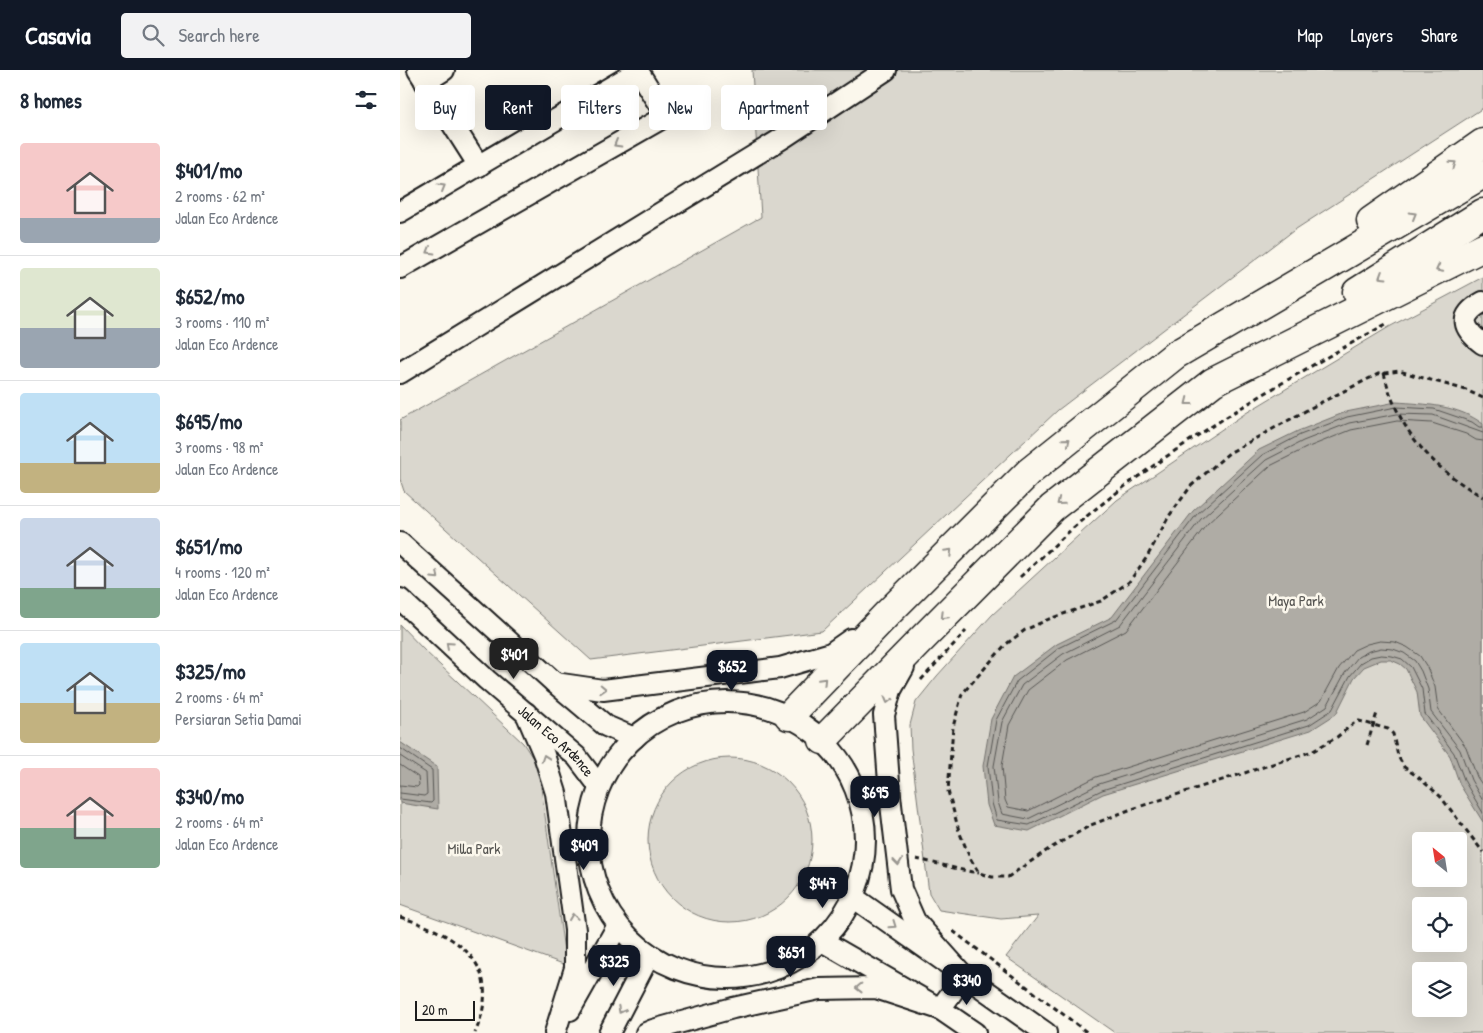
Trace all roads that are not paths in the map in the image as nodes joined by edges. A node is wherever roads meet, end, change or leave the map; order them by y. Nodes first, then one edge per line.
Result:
1 (444, 70) edge
2 (886, 70) edge
3 (422, 76) edge
4 (1483, 143) edge
5 (479, 166) junction
6 (1483, 174) edge
7 (400, 212) edge
8 (1483, 213) edge
9 (1483, 247) edge
10 (400, 268) edge
11 (1483, 302) edge
12 (1198, 342) junction
13 (1483, 344) edge
14 (400, 373) edge
15 (1213, 382) junction
16 (400, 543) edge
17 (400, 599) edge
18 (887, 614) junction
19 (919, 642) junction
20 (555, 683) junction
21 (526, 713) junction
22 (789, 716) junction
23 (634, 738) junction
24 (823, 740) junction
25 (598, 786) junction
26 (853, 897) junction
27 (617, 927) junction
28 (822, 941) junction
29 (649, 956) junction
30 (964, 976) junction
31 (940, 1009) junction
32 (556, 1033) edge
33 (609, 1033) edge
34 (646, 1033) edge
35 (975, 1033) edge
36 (1046, 1033) edge

1 - 3 street
2 - 14 street
3 - 5 street
12 -> 4 highway
7 -> 5 street
5 -> 10 street
12 -> 6 highway
8 -> 15 highway
9 -> 15 highway
11 - 13 street
18 -> 12 highway
15 -> 19 highway
16 -> 20 street
21 -> 17 street, Jalan Eco Ardence
20 -> 18 street
22 -> 18 highway
19 - 24 highway
19 -> 30 street
20 - 23 street
21 - 25 street, Jalan Eco Ardence
32 -> 21 street
22 - 23 street
22 - 24 street
23 - 25 street
24 - 26 street
25 - 27 street
26 - 28 street
26 -> 30 street
27 - 29 street
27 - 32 street
28 - 29 street
28 - 31 street
29 -> 33 street
30 - 31 street
30 - 36 street
31 -> 34 street
31 - 35 street

